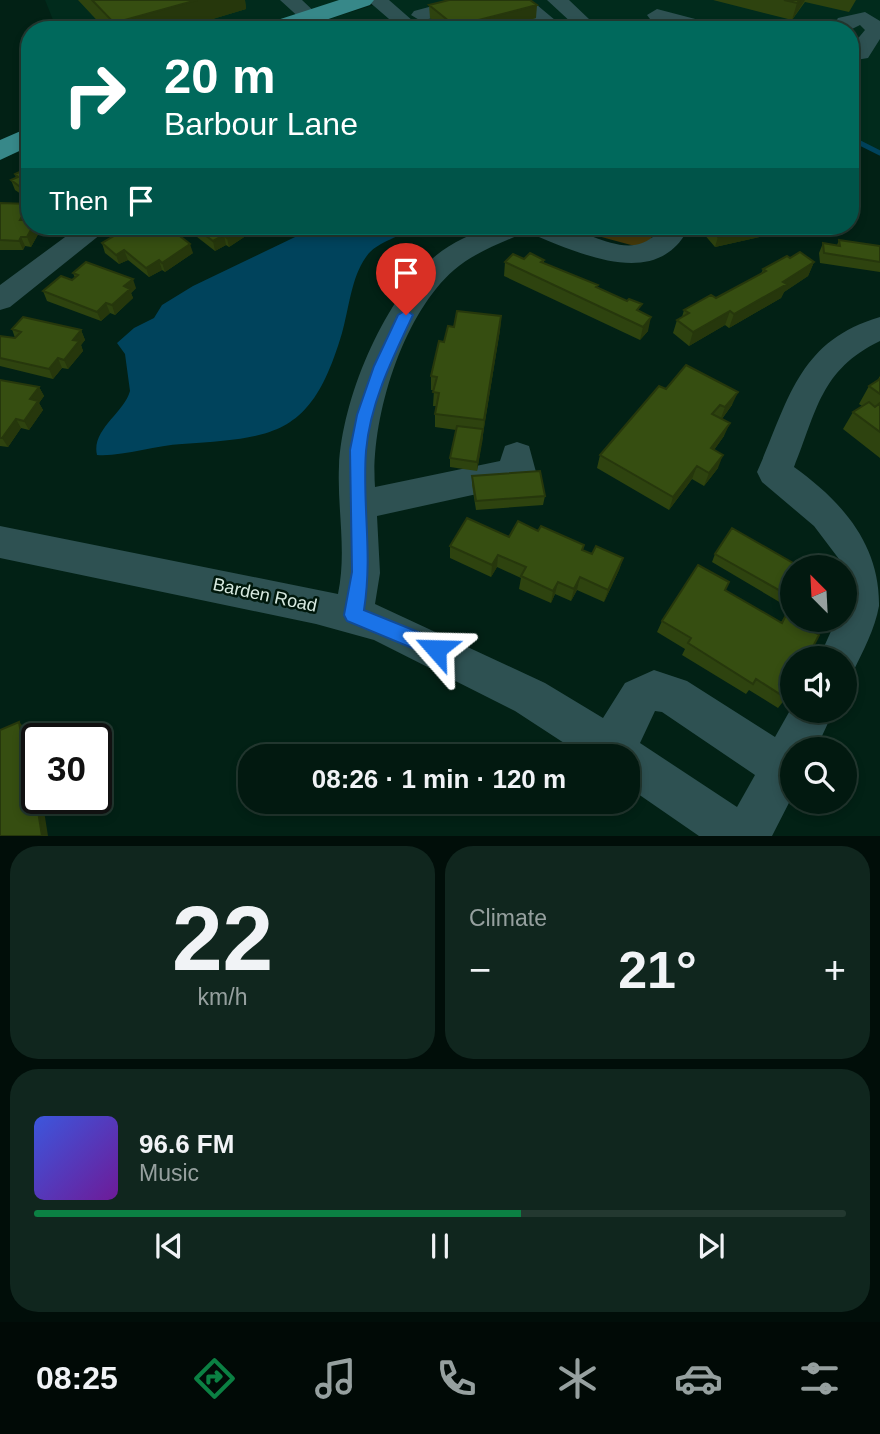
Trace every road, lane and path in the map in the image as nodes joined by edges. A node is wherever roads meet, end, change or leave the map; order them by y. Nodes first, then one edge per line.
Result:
1 (362, 0) edge
2 (377, 0) edge
3 (478, 0) edge
4 (518, 0) edge
5 (557, 0) edge
6 (410, 7) edge
7 (871, 9) edge
8 (306, 10) edge
9 (657, 15) dead end
10 (580, 20) dead end
11 (287, 21) edge
12 (391, 21) edge
13 (427, 21) edge
14 (541, 21) edge
15 (680, 21) edge
16 (847, 21) edge
17 (859, 53) edge
18 (21, 140) edge
19 (0, 151) edge
20 (85, 235) edge
21 (496, 235) edge
22 (563, 235) edge
23 (670, 235) edge
24 (0, 300) edge
25 (880, 328) edge
26 (517, 456) dead end
27 (358, 506) junction
28 (0, 542) edge
29 (856, 555) edge
30 (858, 559) edge
31 (858, 583) edge
32 (354, 615) junction
33 (602, 744) edge
34 (624, 744) edge
35 (780, 766) edge
36 (640, 768) edge
37 (780, 774) edge
38 (740, 835) edge
39 (747, 835) edge

1 - 8 main road
2 - 6 street
3 - 6 street
4 - 14 street
5 - 10 street
6 - 12 street
6 - 13 street
7 - 16 street
7 - 17 street
8 - 11 main road
9 - 15 street
18 - 19 main road
20 - 24 street
21 - 27 street
22 - 23 street
25 - 29 street
26 - 27 street
27 - 32 street
28 - 32 street, Barden Road
30 - 31 street
32 - 33 street, Barden Road
34 - 35 street
36 - 38 street, Barden Road
37 - 39 street

